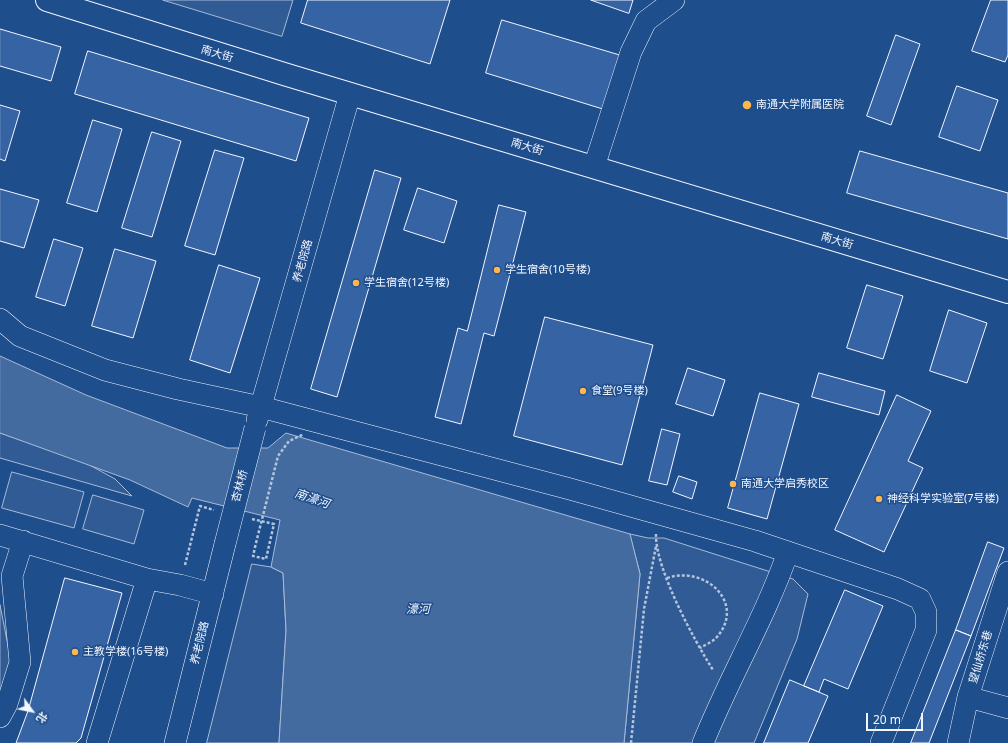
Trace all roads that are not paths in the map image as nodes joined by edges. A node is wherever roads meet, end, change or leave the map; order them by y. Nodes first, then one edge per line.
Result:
1 (47, 0) edge
2 (674, 0) edge
3 (350, 94) junction
4 (594, 167) junction
5 (1008, 292) edge
6 (0, 318) edge
7 (261, 407) junction
8 (255, 428) joint
9 (0, 535) edge
10 (24, 541) junction
11 (225, 544) joint
12 (788, 552) junction
13 (1008, 572) edge
14 (147, 579) junction
15 (213, 594) junction
16 (968, 697) junction
17 (1008, 708) edge
18 (0, 717) edge
19 (97, 743) edge
20 (175, 743) edge
21 (703, 743) edge
22 (881, 743) edge
23 (958, 743) edge

1 - 3 main road, 南大街
2 - 4 street
3 - 4 main road, 南大街
3 - 7 street, 养老院路
4 - 5 main road, 南大街
6 - 7 street
7 - 8 street, 养老院路
7 - 12 street
8 - 11 street, 杏林桥, bridge
9 - 10 street
10 - 14 street
10 - 18 street
11 - 15 street, 养老院路
12 - 21 street
12 - 22 street
13 - 16 street, 望仙桥东巷
14 - 15 street
14 - 19 street
15 - 20 street, 养老院路
16 - 17 street
16 - 23 street, 望仙桥东巷

